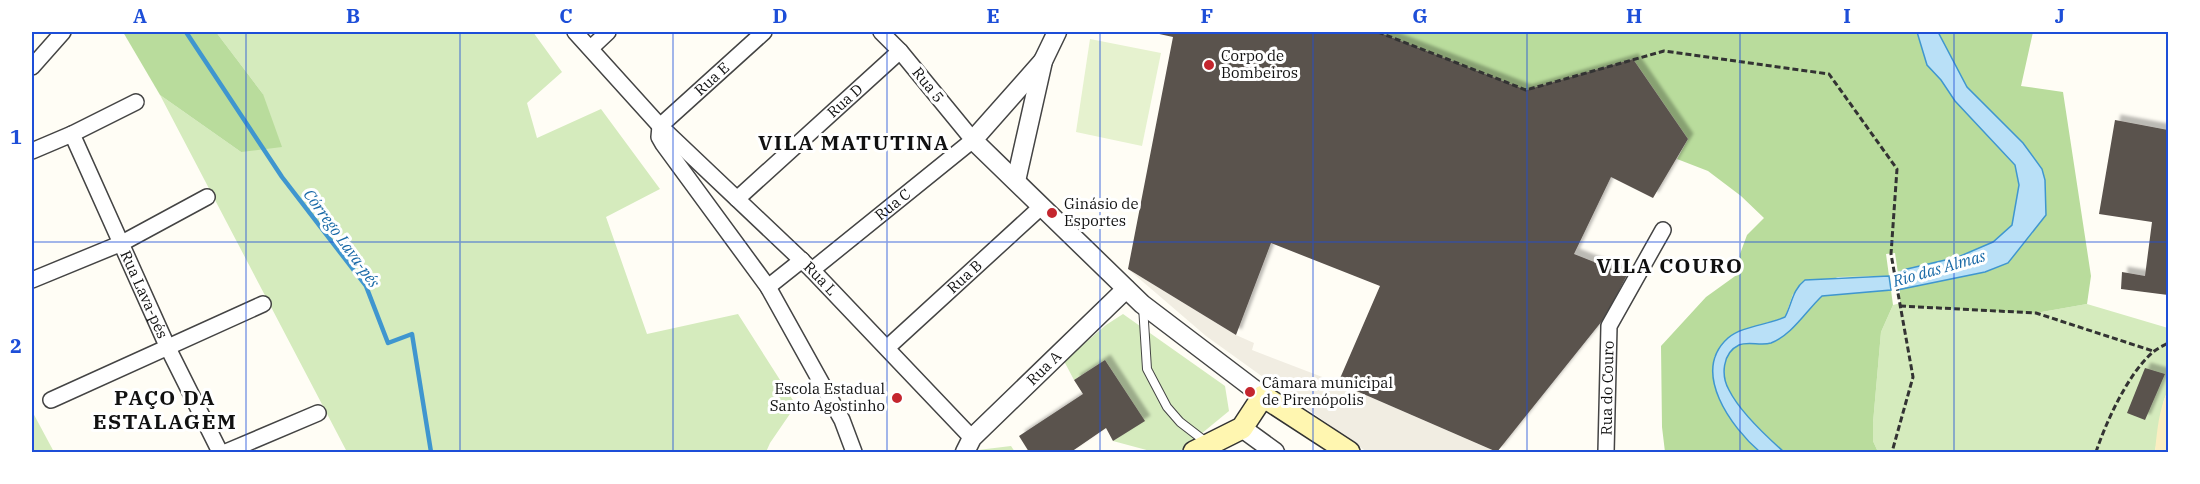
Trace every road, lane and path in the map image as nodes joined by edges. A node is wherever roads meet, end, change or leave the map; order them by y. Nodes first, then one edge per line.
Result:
1 (63, 32) edge
2 (575, 32) edge
3 (608, 32) edge
4 (764, 32) edge
5 (1057, 32) edge
6 (1378, 32) edge
7 (892, 39) edge
8 (591, 48) junction
9 (1042, 61) junction
10 (32, 68) edge
11 (136, 102) dead end
12 (660, 126) junction
13 (72, 134) junction
14 (973, 140) junction
15 (32, 151) edge
16 (1016, 181) junction
17 (207, 197) dead end
18 (737, 199) junction
19 (1041, 207) junction
20 (1663, 230) dead end
21 (122, 243) junction
22 (807, 265) junction
23 (32, 279) edge
24 (768, 287) junction
25 (1126, 289) junction
26 (263, 304) dead end
27 (1142, 304) junction
28 (1900, 306) junction
29 (2169, 343) edge
30 (888, 347) junction
31 (168, 348) junction
32 (2153, 351) junction
33 (1263, 396) junction
34 (51, 400) dead end
35 (318, 413) dead end
36 (1242, 428) junction
37 (969, 445) edge
38 (1206, 450) edge
39 (220, 453) edge
40 (226, 453) edge
41 (854, 453) edge
42 (1275, 453) edge
43 (1349, 453) edge
44 (1606, 453) edge
45 (1892, 453) edge
46 (2096, 453) edge

1 - 10 street
2 - 8 street, Rua L
3 - 8 street
4 - 12 street, Rua E
5 - 9 street
6 - 28 path
7 - 14 street, Rua 5
7 - 18 street, Rua D
8 - 12 street, Rua L
9 - 14 street
9 - 16 street
11 - 13 street
12 - 18 street, Rua L
12 - 24 street, Rua L
13 - 15 street
13 - 21 street, Rua Lava-pés
14 - 16 street
14 - 22 street, Rua C
16 - 19 street
17 - 21 street
18 - 22 street, Rua L
19 - 25 street
19 - 30 street, Rua B
20 - 44 street, Rua do Couro
21 - 23 street
21 - 31 street, Rua Lava-pés
22 - 24 street, Rua C
22 - 30 street, Rua L
24 - 41 street, Rua L
25 - 27 street
25 - 37 street, Rua A
26 - 31 street
27 - 33 street
27 - 38 lane
28 - 32 path
28 - 45 path
29 - 32 path
30 - 37 street, Rua L
31 - 34 street
31 - 39 street, Rua Lava-pés
32 - 46 path
33 - 36 main road
33 - 43 main road
35 - 40 street
36 - 38 main road
36 - 42 street

